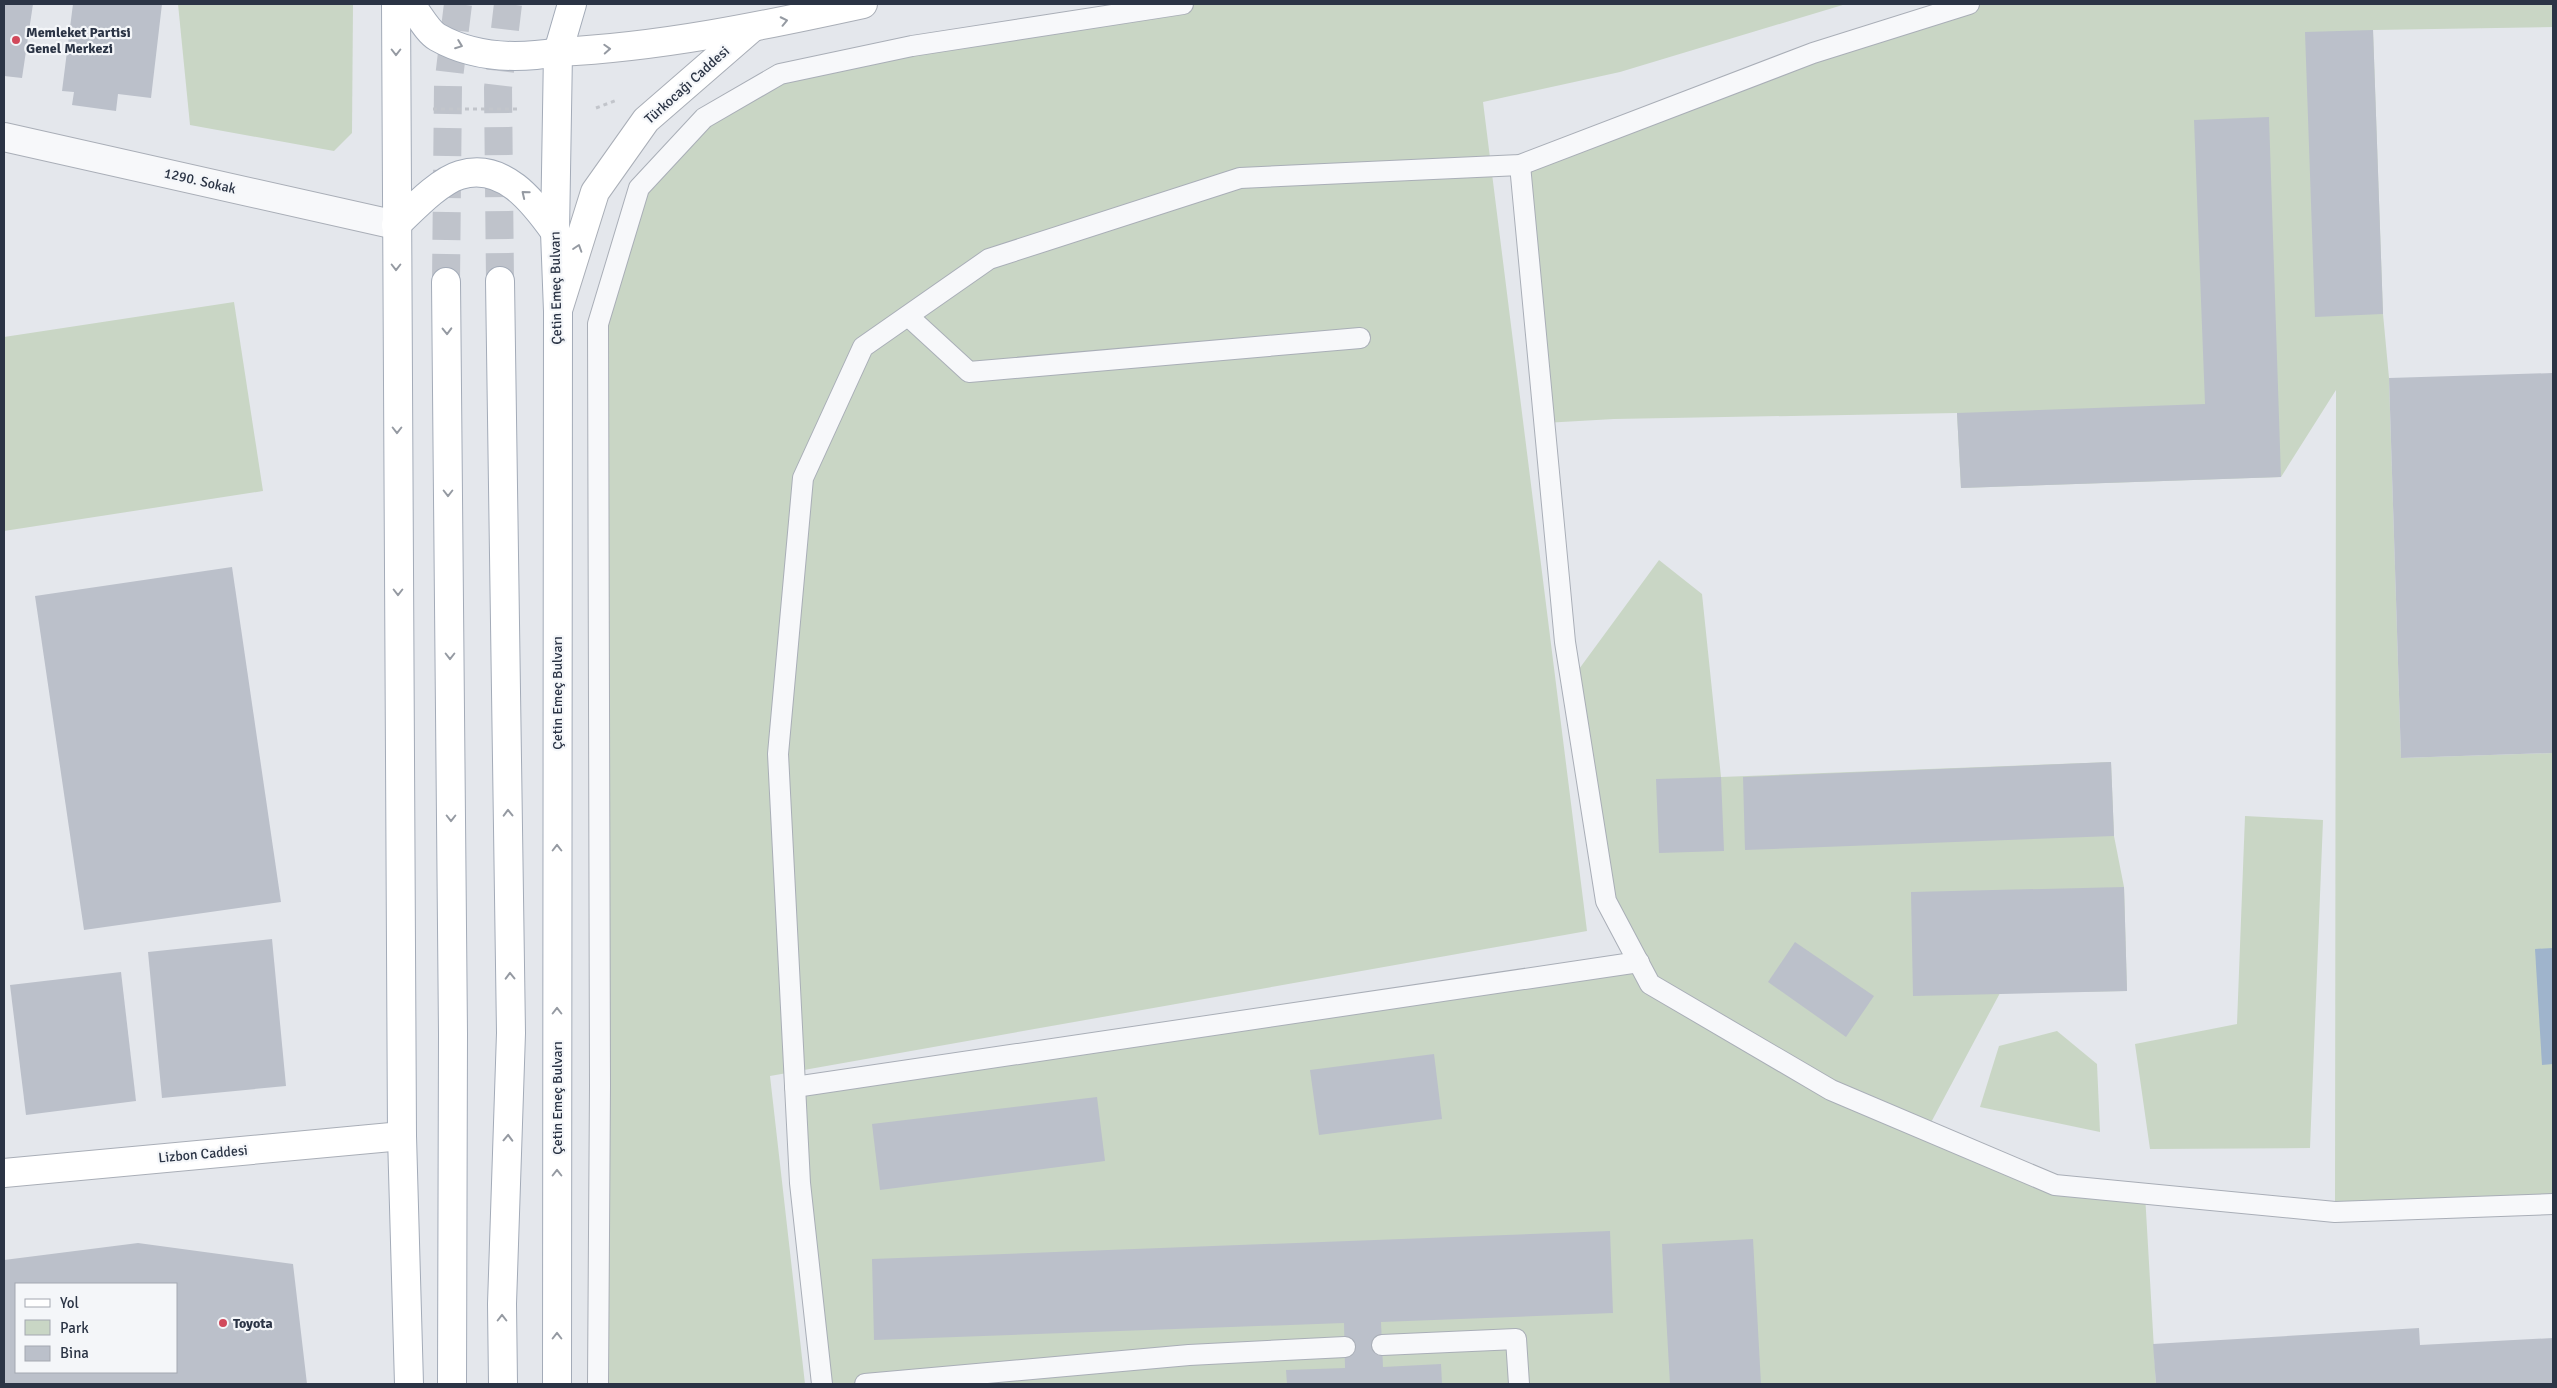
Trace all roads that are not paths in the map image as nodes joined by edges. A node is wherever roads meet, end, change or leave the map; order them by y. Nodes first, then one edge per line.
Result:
1 (396, 4) edge
2 (410, 4) edge
3 (572, 4) edge
4 (863, 4) edge
5 (1183, 4) edge
6 (1970, 4) edge
7 (752, 28) junction
8 (558, 52) junction
9 (4, 137) edge
10 (1520, 165) junction
11 (396, 224) junction
12 (555, 232) junction
13 (500, 281) tunnel mouth
14 (446, 282) tunnel mouth
15 (558, 311) junction
16 (908, 316) junction
17 (1360, 338) dead end
18 (1639, 962) junction
19 (795, 1087) junction
20 (402, 1136) junction
21 (4, 1172) edge
22 (2553, 1204) edge
23 (1382, 1345) dead end
24 (1345, 1347) dead end
25 (409, 1384) edge
26 (452, 1384) edge
27 (503, 1384) edge
28 (557, 1384) edge
29 (598, 1384) edge
30 (822, 1384) edge
31 (865, 1384) edge
32 (1519, 1384) edge

1 -> 11 main road
2 -> 8 main road, Türkocağı Caddesi
3 - 8 main road, Çetin Emeç Bulvarı
7 -> 4 main road, Türkocağı Caddesi
5 - 29 lane
6 - 10 lane
8 -> 7 main road, Türkocağı Caddesi
15 -> 7 main road, Türkocağı Caddesi
8 - 12 main road, Çetin Emeç Bulvarı
9 - 11 street, 1290. Sokak
10 - 16 lane
10 - 18 lane
12 -> 11 main road
11 -> 20 main road
12 - 15 main road, Çetin Emeç Bulvarı
27 -> 13 main road
14 -> 26 main road
28 -> 15 main road, Çetin Emeç Bulvarı
16 - 17 lane
16 - 19 lane
18 - 19 lane
18 - 22 lane
19 - 30 lane
20 - 21 main road, Lizbon Caddesi
20 - 25 main road
23 - 32 lane
24 - 31 lane

